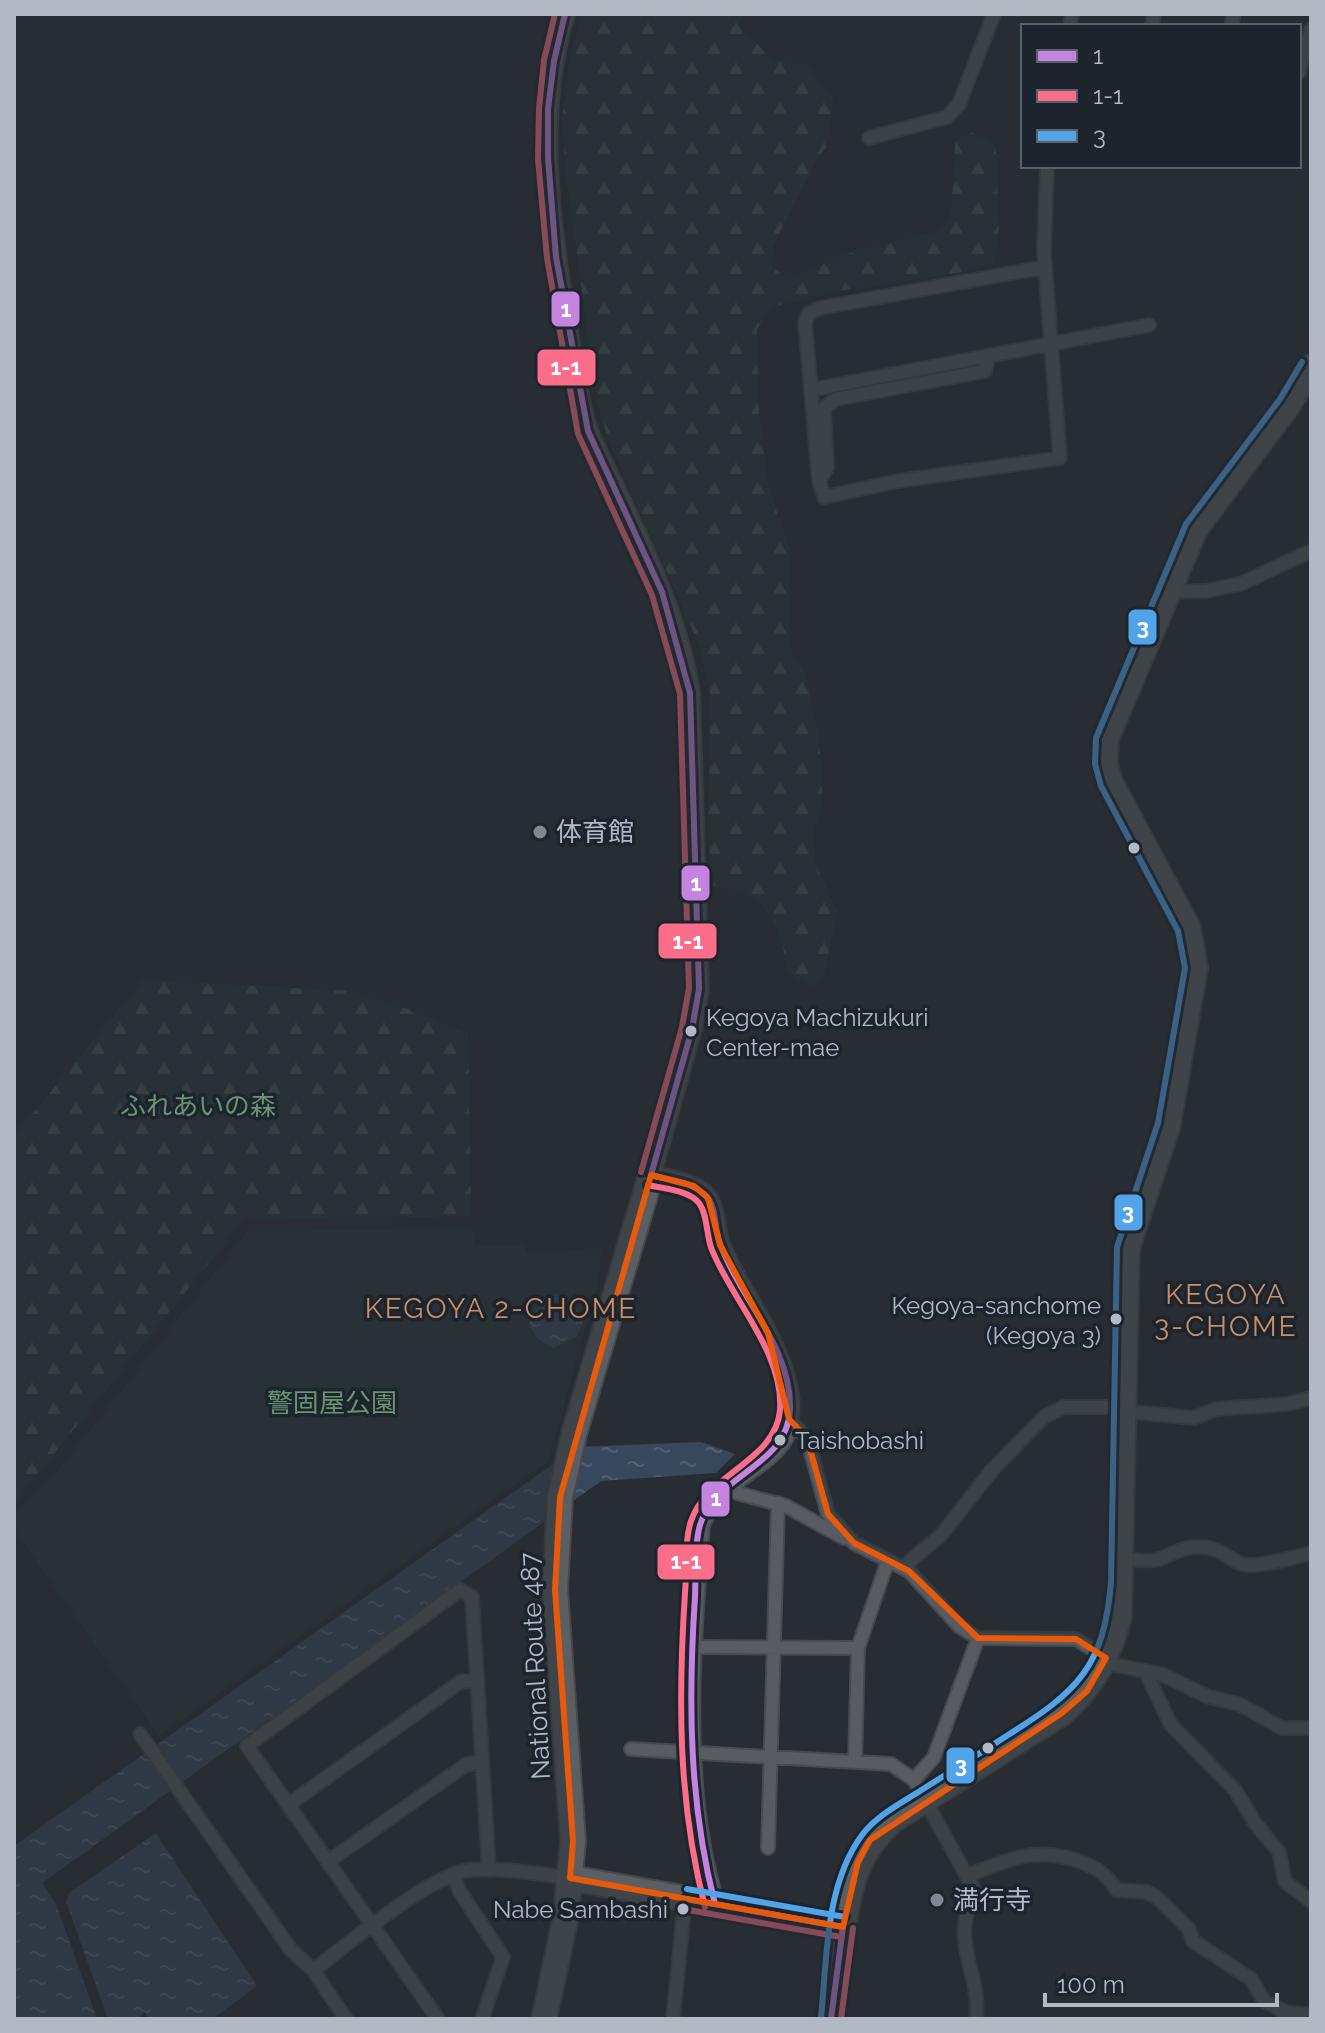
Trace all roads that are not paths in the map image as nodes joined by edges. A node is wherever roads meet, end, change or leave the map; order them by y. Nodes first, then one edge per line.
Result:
1 (565, 14) edge
2 (994, 14) edge
3 (1311, 30) edge
4 (1301, 65) edge
5 (869, 138) dead end
6 (1047, 168) edge
7 (1045, 267) junction
8 (1149, 325) dead end
9 (1050, 346) junction
10 (988, 358) junction
11 (1311, 367) edge
12 (811, 390) junction
13 (819, 481) junction
14 (1311, 551) edge
15 (1167, 592) junction
16 (651, 1175) junction
17 (1311, 1398) edge
18 (1124, 1409) junction
19 (789, 1419) junction
20 (722, 1489) junction
21 (778, 1503) junction
22 (854, 1543) junction
23 (1311, 1553) edge
24 (1121, 1559) junction
25 (887, 1563) junction
26 (903, 1567) junction
27 (978, 1638) junction
28 (694, 1647) junction
29 (775, 1648) junction
30 (858, 1648) junction
31 (1105, 1661) junction
32 (1145, 1671) junction
33 (477, 1680) junction
34 (1311, 1728) edge
35 (140, 1734) dead end
36 (631, 1749) dead end
37 (692, 1753) junction
38 (772, 1758) junction
39 (482, 1762) junction
40 (855, 1762) junction
41 (919, 1790) junction
42 (288, 1805) junction
43 (768, 1848) dead end
44 (329, 1861) junction
45 (489, 1870) junction
46 (453, 1875) junction
47 (968, 1875) junction
48 (570, 1878) junction
49 (685, 1899) junction
50 (1311, 1901) edge
51 (715, 1904) junction
52 (374, 1926) junction
53 (843, 1927) junction
54 (313, 1970) junction
55 (1311, 2015) edge
56 (346, 2019) edge
57 (438, 2019) edge
58 (482, 2019) edge
59 (544, 2019) edge
60 (673, 2019) edge
61 (831, 2019) edge
62 (976, 2019) edge

1 - 16 street
2 - 5 street
3 - 4 street
6 - 7 street
7 - 9 street
7 - 12 street
8 - 9 street
9 - 10 street
9 - 13 street
10 - 12 street
10 - 13 street
11 - 15 highway
12 - 13 street
14 - 15 street
15 - 18 highway
16 - 19 street
16 - 48 highway, National Route 487
17 - 18 street
18 - 24 highway
18 - 26 street
19 - 20 street
19 - 22 street
20 - 21 street
20 - 28 street
21 - 22 street
21 - 29 street
22 - 25 street
23 - 24 street
24 - 31 highway
25 - 26 street
25 - 30 street
26 - 27 street
27 - 31 street
27 - 41 street
28 - 29 street
28 - 37 street
29 - 30 street
29 - 38 street
30 - 40 street
31 - 32 street
31 - 41 highway
32 - 34 street
32 - 50 street
33 - 39 street
33 - 42 street
33 - 42 street
35 - 54 street
36 - 37 street
37 - 38 street
37 - 51 street
38 - 40 street
38 - 43 street
39 - 44 street
39 - 45 street
40 - 41 street
41 - 47 street
41 - 53 highway
42 - 44 street
44 - 52 street
45 - 46 street
45 - 48 street
46 - 52 street
46 - 58 street
47 - 55 street
47 - 62 street
48 - 49 highway
48 - 59 highway, National Route 487
49 - 51 highway
49 - 60 street
51 - 53 highway
52 - 54 street
52 - 57 street
53 - 61 street
54 - 56 street

